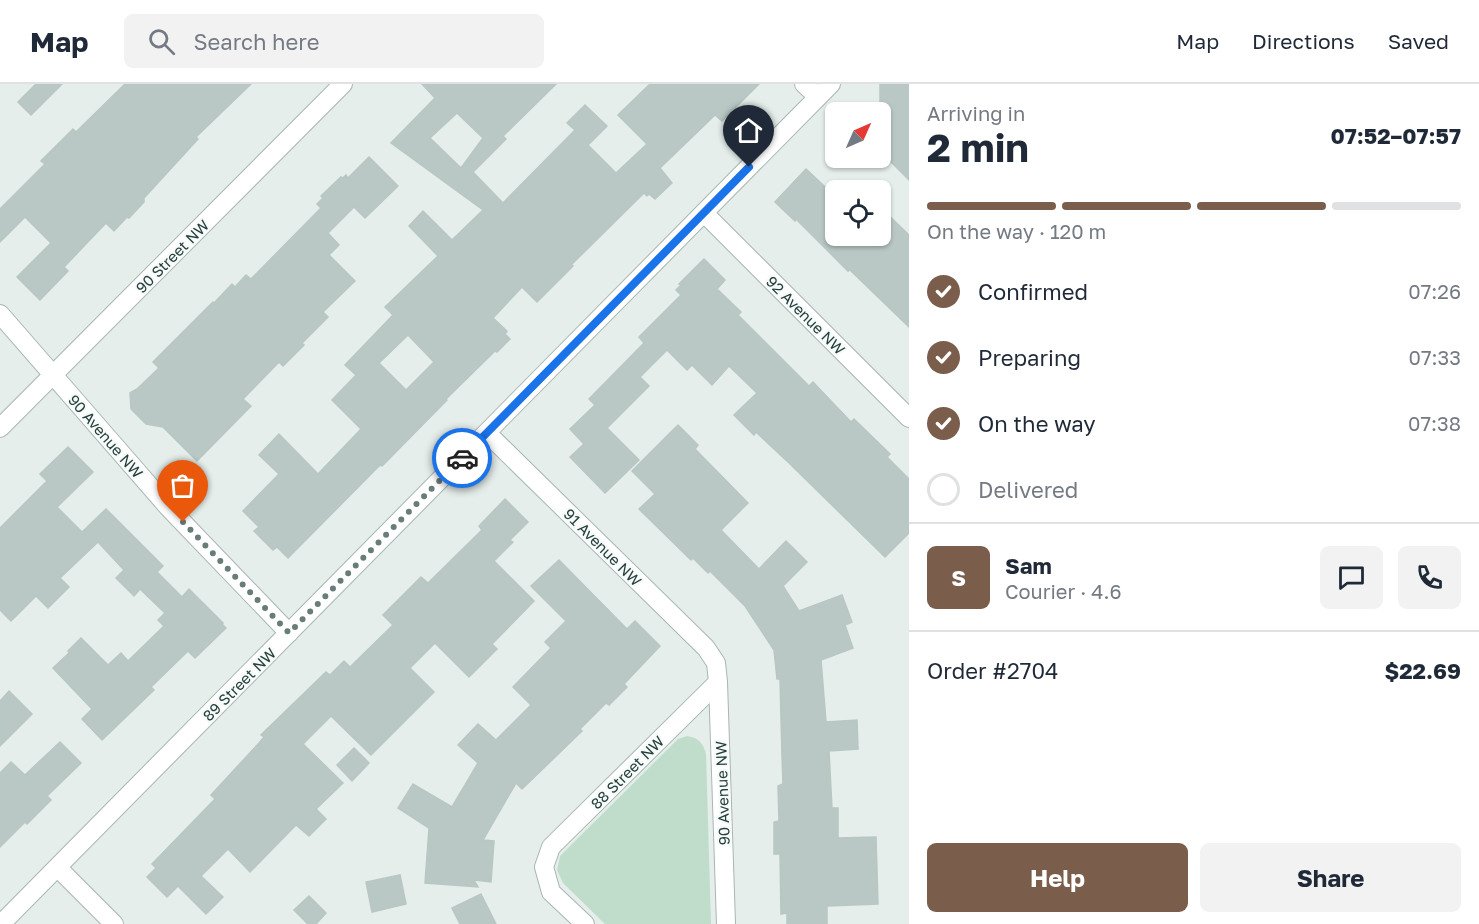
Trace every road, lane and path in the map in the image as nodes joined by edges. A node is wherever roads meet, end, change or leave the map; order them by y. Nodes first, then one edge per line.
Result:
1 (343, 84) edge
2 (804, 84) edge
3 (831, 84) edge
4 (818, 98) junction
5 (704, 213) junction
6 (0, 314) edge
7 (52, 375) junction
8 (909, 418) edge
9 (0, 428) edge
10 (487, 432) junction
11 (289, 633) junction
12 (716, 663) joint
13 (718, 682) junction
14 (58, 868) junction
15 (1, 924) edge
16 (114, 924) edge
17 (585, 924) edge
18 (726, 924) edge

1 - 7 street, 90 Street NW
2 - 4 street
3 - 4 street, 89 Street NW
4 - 5 street, 89 Street NW
5 - 8 street, 92 Avenue NW
5 - 10 street, 89 Street NW
6 - 7 street, 90 Avenue NW
7 - 9 street, 90 Street NW
7 - 11 street, 90 Avenue NW
10 - 11 street, 89 Street NW
10 - 12 street, 91 Avenue NW
11 - 14 street, 89 Street NW
12 - 13 street, 90 Avenue NW
13 - 17 street, 88 Street NW
13 - 18 street, 90 Avenue NW
14 - 15 street, 89 Street NW
14 - 16 street

